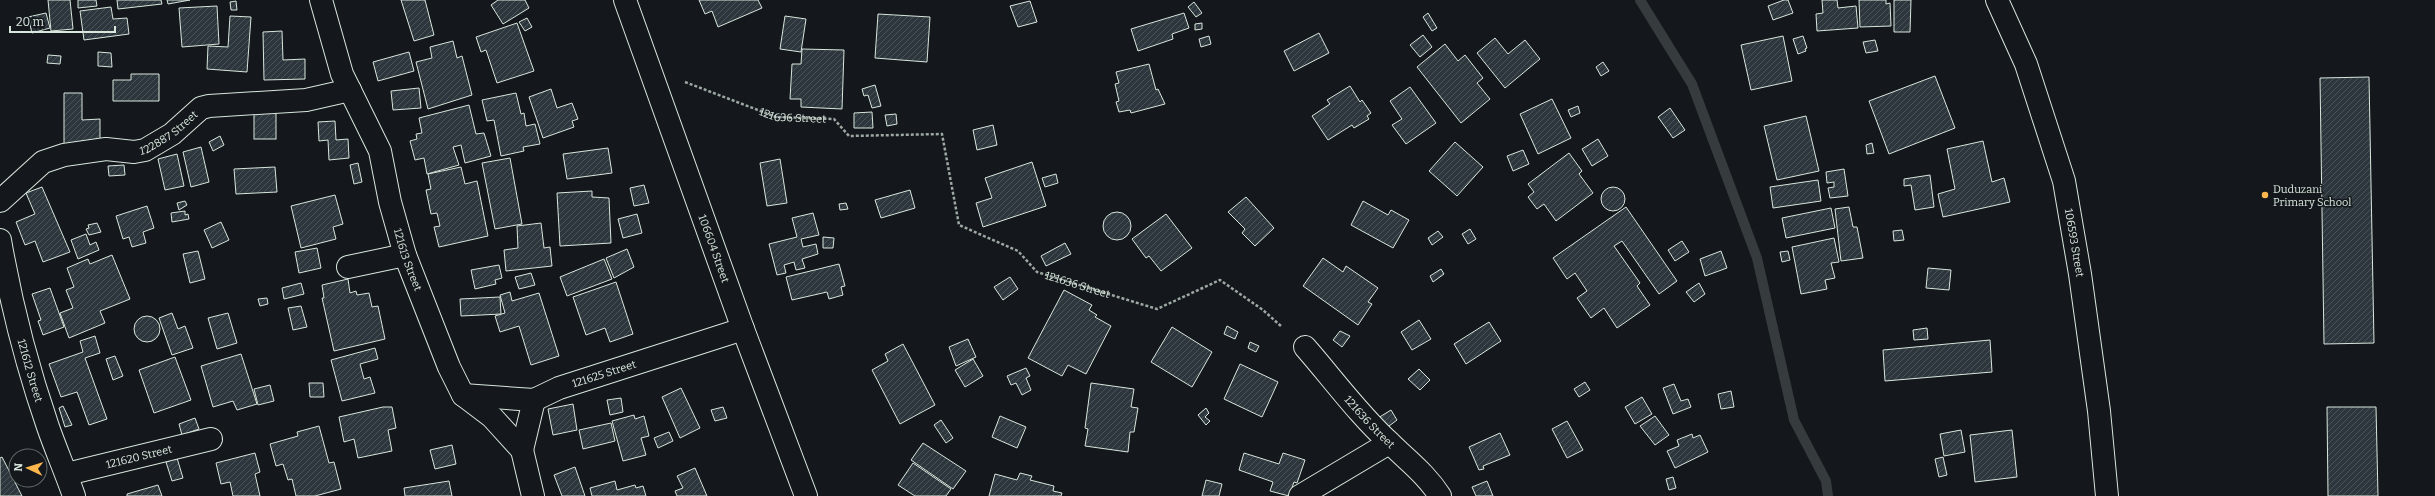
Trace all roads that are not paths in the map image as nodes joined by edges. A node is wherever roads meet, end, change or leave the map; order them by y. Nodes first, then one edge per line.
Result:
1 (321, 0) edge
2 (626, 0) edge
3 (1998, 0) edge
4 (350, 90) junction
5 (0, 201) edge
6 (0, 240) edge
7 (404, 255) junction
8 (348, 267) dead end
9 (743, 329) junction
10 (1305, 347) road end
11 (463, 395) junction
12 (534, 400) junction
13 (211, 438) dead end
14 (1389, 443) junction
15 (522, 450) junction
16 (67, 474) junction
17 (74, 496) edge
18 (533, 496) edge
19 (806, 496) edge
20 (1300, 496) edge
21 (1440, 496) edge
22 (2107, 496) edge

1 - 4 street, 121613 Street
2 - 9 street, 106604 Street
3 - 22 street, 106593 Street
4 - 5 street, 122887 Street
4 - 7 street, 121613 Street
6 - 16 street, 121612 Street
7 - 8 street
7 - 11 street, 121613 Street
9 - 12 street, 121625 Street
9 - 19 street, 106604 Street
10 - 14 street, 121636 Street
11 - 12 street, 121625 Street
11 - 15 street, 121613 Street
12 - 15 street
13 - 16 street, 121620 Street
14 - 20 street
14 - 21 street, 121636 Street
15 - 18 street, 121613 Street
16 - 17 street, 121612 Street

